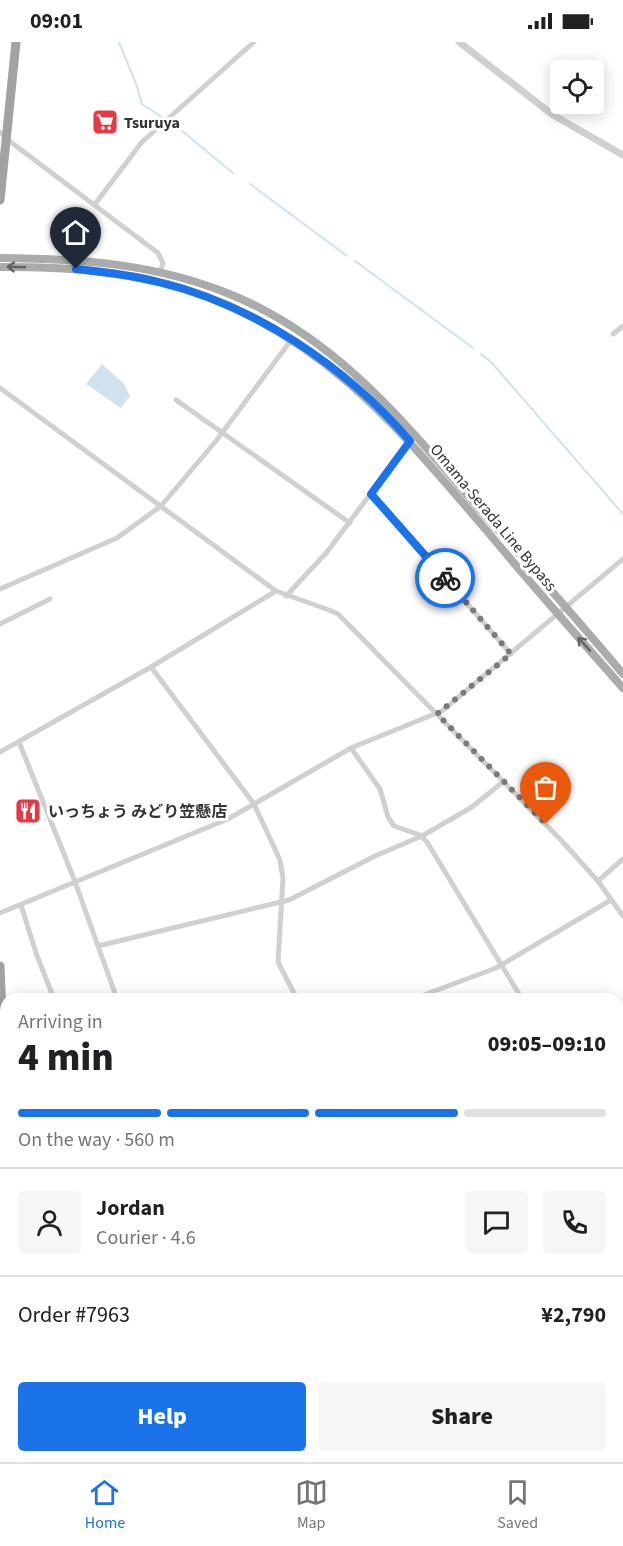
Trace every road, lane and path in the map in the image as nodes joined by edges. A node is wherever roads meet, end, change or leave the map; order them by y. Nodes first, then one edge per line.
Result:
1 (16, 42) edge
2 (255, 42) edge
3 (459, 42) edge
4 (3, 135) edge
5 (623, 155) edge
6 (0, 193) edge
7 (0, 200) edge
8 (95, 204) junction
9 (0, 258) edge
10 (0, 267) edge
11 (160, 273) junction
12 (623, 326) edge
13 (614, 334) dead end
14 (292, 339) junction
15 (0, 388) edge
16 (176, 400) dead end
17 (222, 432) junction
18 (410, 441) junction
19 (371, 494) junction
20 (161, 506) junction
21 (350, 523) junction
22 (623, 559) edge
23 (0, 589) edge
24 (276, 591) junction
25 (286, 596) junction
26 (50, 599) dead end
27 (566, 608) junction
28 (558, 615) junction
29 (0, 624) edge
30 (511, 654) junction
31 (151, 667) junction
32 (623, 674) edge
33 (623, 688) edge
34 (437, 714) junction
35 (19, 742) junction
36 (351, 748) junction
37 (0, 752) edge
38 (504, 781) junction
39 (254, 804) junction
40 (422, 836) junction
41 (623, 859) edge
42 (598, 881) junction
43 (75, 883) junction
44 (611, 900) junction
45 (281, 903) junction
46 (21, 905) junction
47 (0, 913) edge
48 (623, 916) edge
49 (98, 946) junction
50 (501, 965) junction
51 (0, 966) edge
52 (1, 993) edge
53 (52, 993) edge
54 (115, 993) edge
55 (294, 993) edge
56 (429, 993) edge
57 (518, 993) edge

1 - 4 highway
2 - 8 street
3 - 5 street
4 - 6 highway
4 - 8 street
6 - 7 highway
8 - 11 street
9 - 11 main road, Omama-Serada Line Bypass
14 -> 10 main road, Omama-Serada Line Bypass
11 - 27 main road, Omama-Serada Line Bypass
12 - 13 street
14 - 17 street
14 - 18 main road, Omama-Serada Line Bypass
15 - 20 street
16 - 17 street
17 - 20 street
17 - 21 street
18 - 19 street
18 - 28 main road, Omama-Serada Line Bypass
19 - 21 street
19 - 30 street
20 - 23 street
20 - 24 street
21 - 25 street
22 - 27 street
24 - 25 street
24 - 31 street
25 - 34 street
26 - 29 street
27 - 28 street
27 - 32 main road, Omama-Serada Line Bypass
28 - 30 street
33 -> 28 main road, Omama-Serada Line Bypass
30 - 34 street
31 - 35 street
31 - 39 street
34 - 36 street
34 - 38 street
35 - 37 street
35 - 43 street
36 - 39 street
36 - 40 street
38 - 40 street
38 - 42 street
39 - 43 street
39 - 45 street
40 - 45 street
40 - 50 street
41 - 42 street
42 - 44 street
43 - 46 street
43 - 49 street
44 - 48 street
44 - 50 street
45 - 49 street
45 - 55 street
46 - 47 street
46 - 53 street
49 - 54 street
50 - 56 street
50 - 57 street
51 - 52 highway

